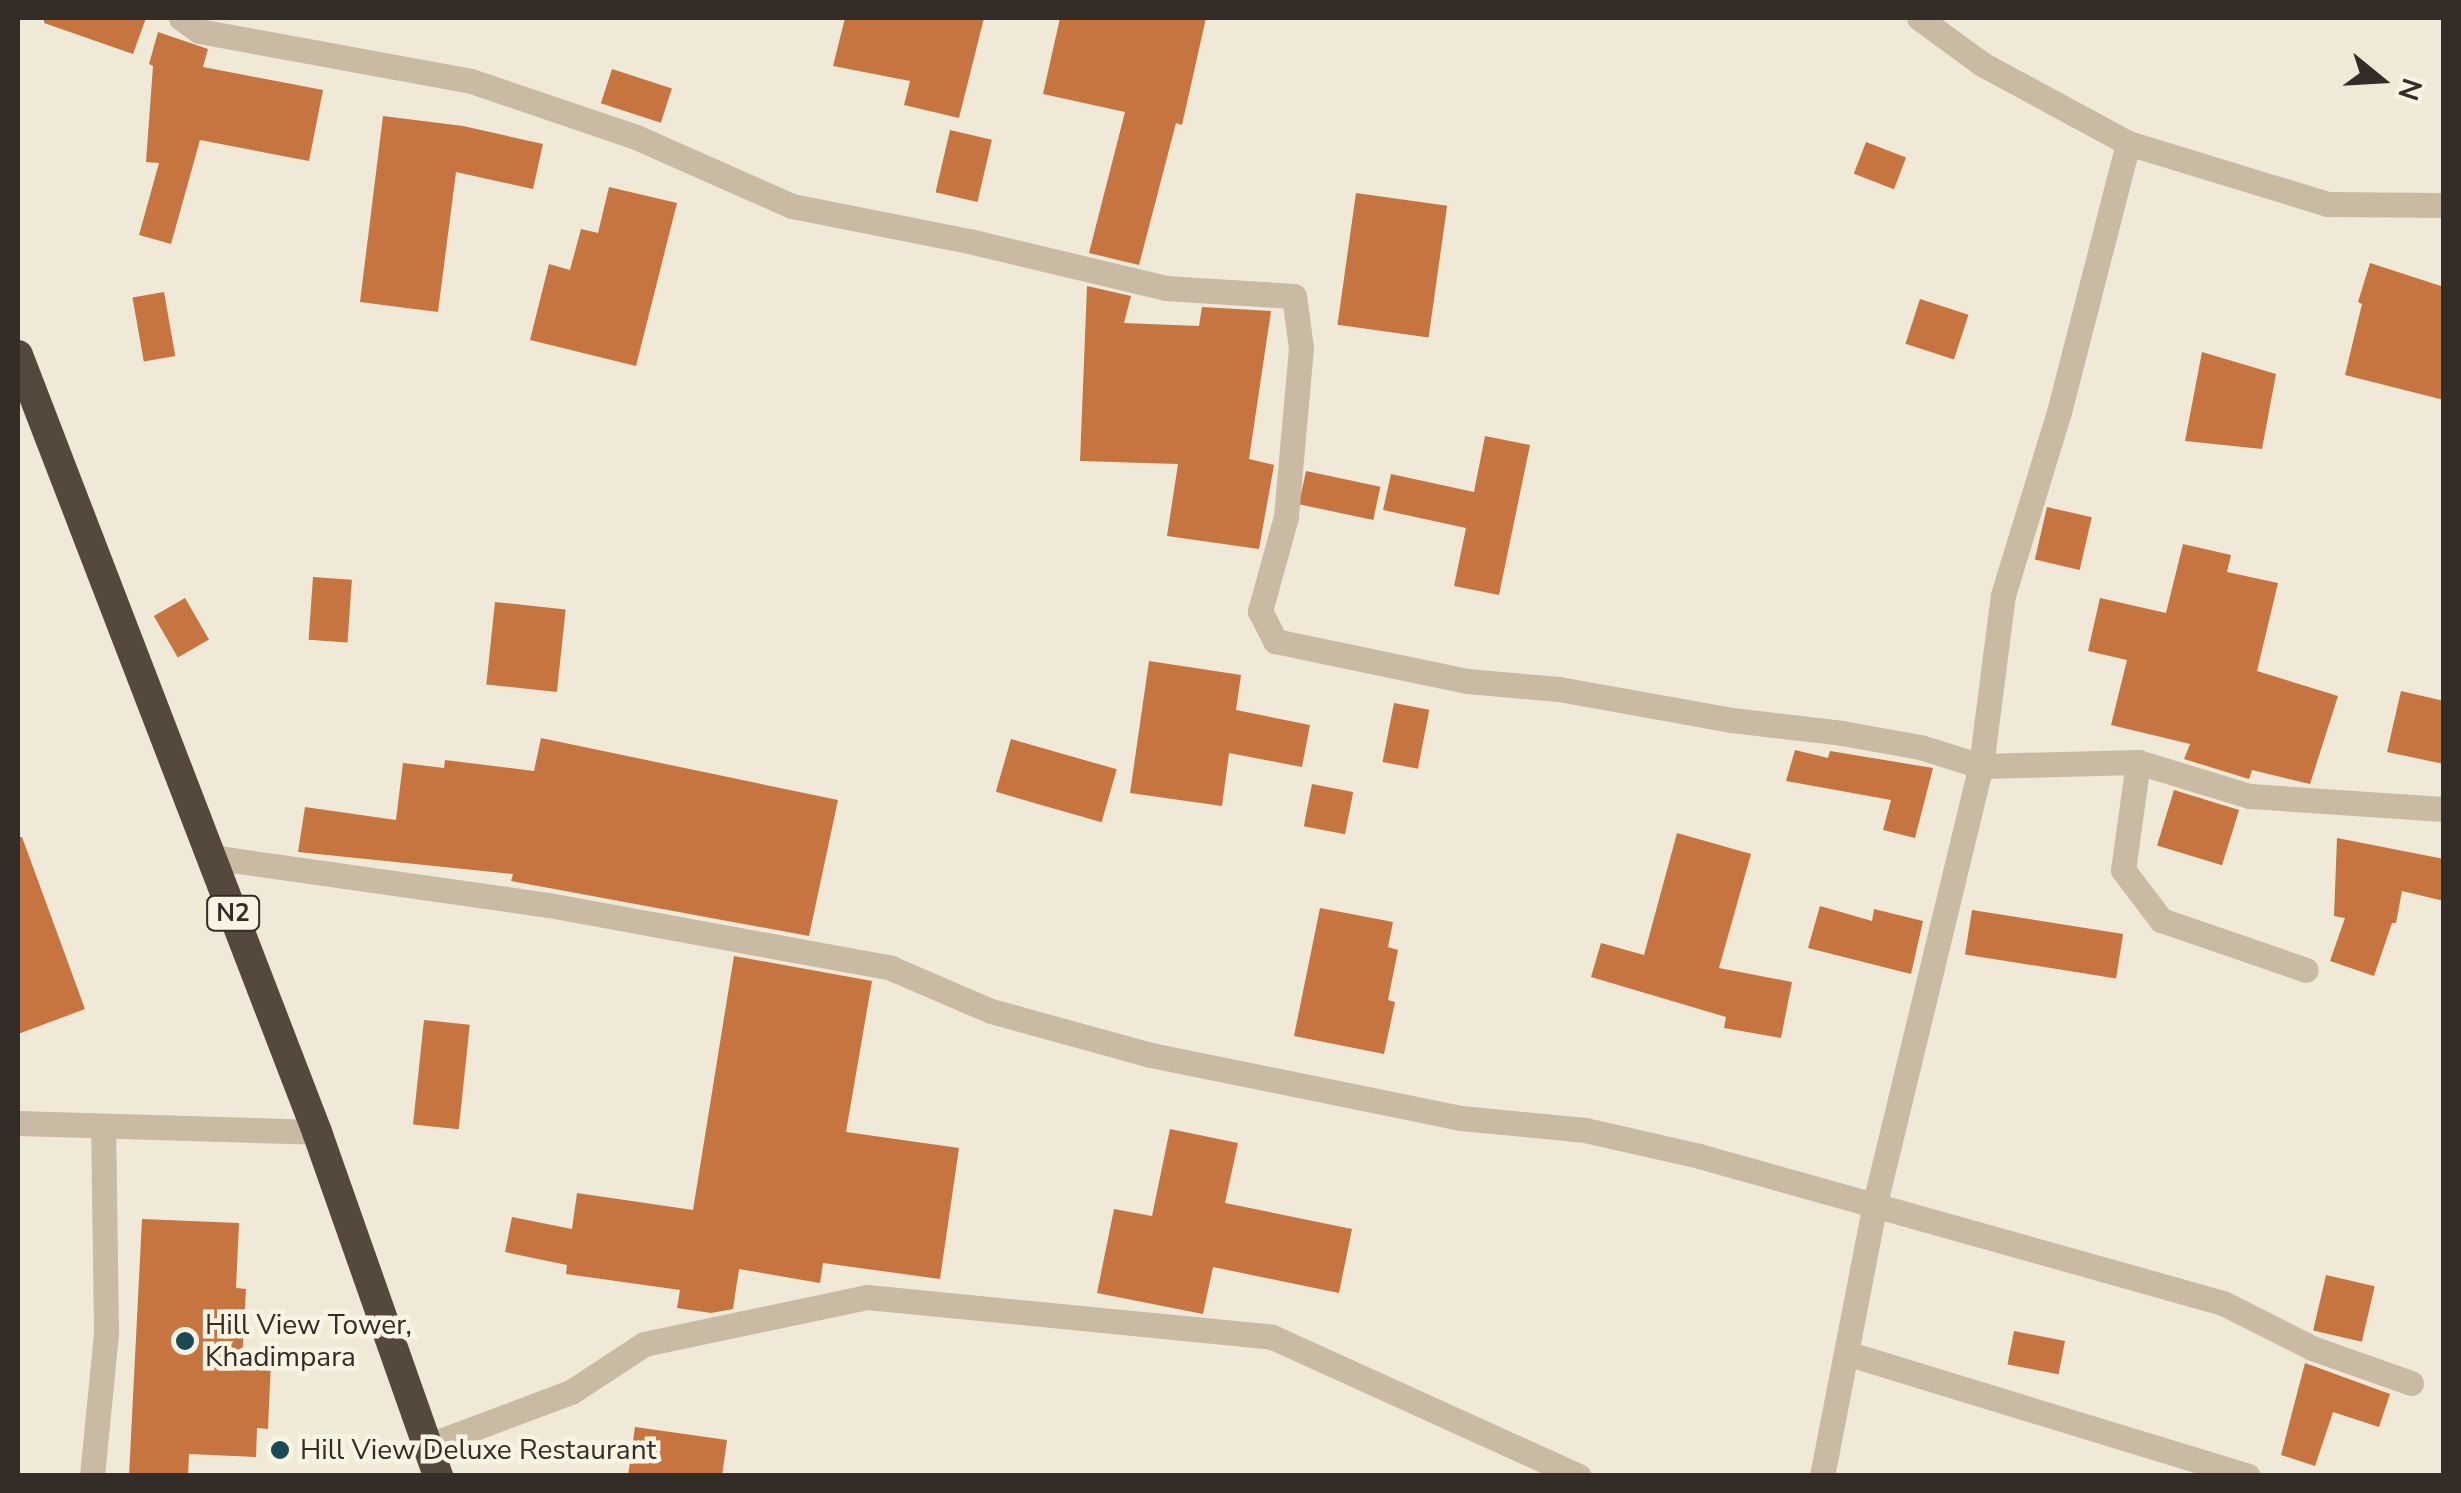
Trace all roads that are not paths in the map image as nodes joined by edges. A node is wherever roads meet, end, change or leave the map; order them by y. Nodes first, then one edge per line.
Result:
1 (1919, 18) edge
2 (193, 22) edge
3 (2128, 143) junction
4 (2444, 205) edge
5 (18, 355) edge
6 (2138, 762) junction
7 (1981, 766) junction
8 (2444, 809) edge
9 (211, 857) junction
10 (2306, 970) dead end
11 (18, 1123) edge
12 (103, 1126) junction
13 (317, 1132) junction
14 (1876, 1202) junction
15 (1846, 1353) junction
16 (2412, 1383) dead end
17 (427, 1446) junction
18 (92, 1476) edge
19 (438, 1476) edge
20 (1580, 1476) edge
21 (1822, 1476) edge
22 (2248, 1476) edge

1 - 3 street
2 - 7 street
3 - 4 street
3 - 7 street
5 - 9 highway, N2
6 - 7 street
6 - 8 street
6 - 10 street
7 - 14 street
9 - 13 highway, N2
9 - 14 street
11 - 12 street
12 - 13 street
12 - 18 street
13 - 17 highway, N2
14 - 15 street
14 - 16 street
15 - 21 street
15 - 22 street
17 - 19 highway, N2
17 - 20 street

